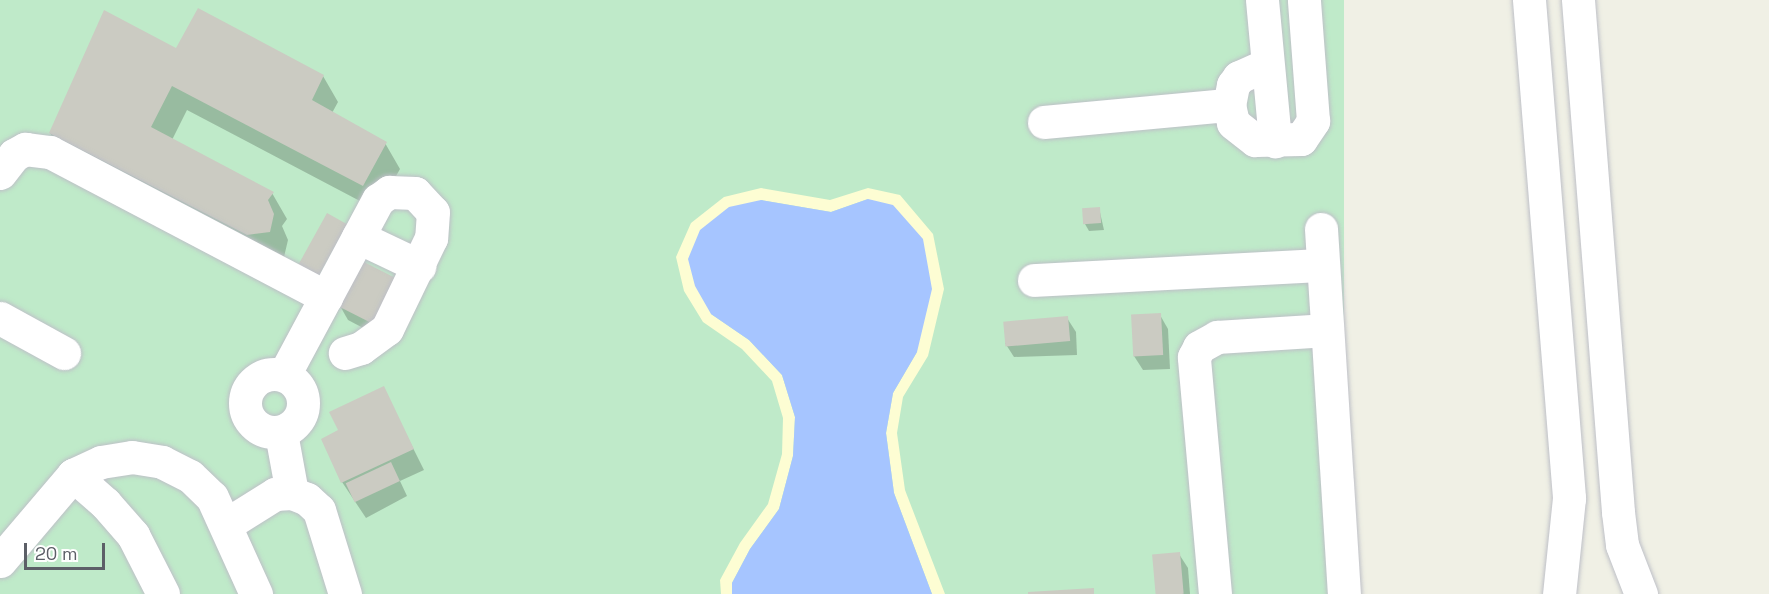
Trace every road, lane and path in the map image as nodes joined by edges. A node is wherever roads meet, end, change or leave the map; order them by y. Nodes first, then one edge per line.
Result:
1 (1262, 0) edge
2 (1305, 0) edge
3 (1529, 0) edge
4 (1578, 0) edge
5 (1266, 65) junction
6 (1229, 105) junction
7 (1044, 122) dead end
8 (1275, 141) junction
9 (0, 173) edge
10 (1321, 230) dead end
11 (358, 237) junction
12 (1323, 265) junction
13 (419, 266) junction
14 (1034, 280) dead end
15 (326, 297) junction
16 (0, 318) edge
17 (1327, 330) junction
18 (64, 352) dead end
19 (345, 352) dead end
20 (284, 375) junction
21 (281, 432) junction
22 (73, 476) junction
23 (292, 493) junction
24 (227, 524) junction
25 (0, 561) edge
26 (163, 594) edge
27 (256, 594) edge
28 (345, 594) edge
29 (1215, 594) edge
30 (1344, 594) edge
31 (1559, 594) edge
32 (1641, 594) edge

1 - 5 street
2 - 8 street
3 - 31 street
4 - 32 street
5 - 6 street
5 - 8 street
6 - 7 street
6 - 8 street
9 - 15 street
10 - 12 street
11 - 13 street
11 - 13 street
11 - 15 street
12 - 14 street
12 - 17 street
13 - 19 street
15 - 20 street
16 - 18 street
17 - 29 street
17 - 30 street
20 - 21 street
20 - 21 street
21 - 23 street
22 - 24 street
22 - 25 street
22 - 26 street
23 - 24 street
23 - 28 street
24 - 27 street

